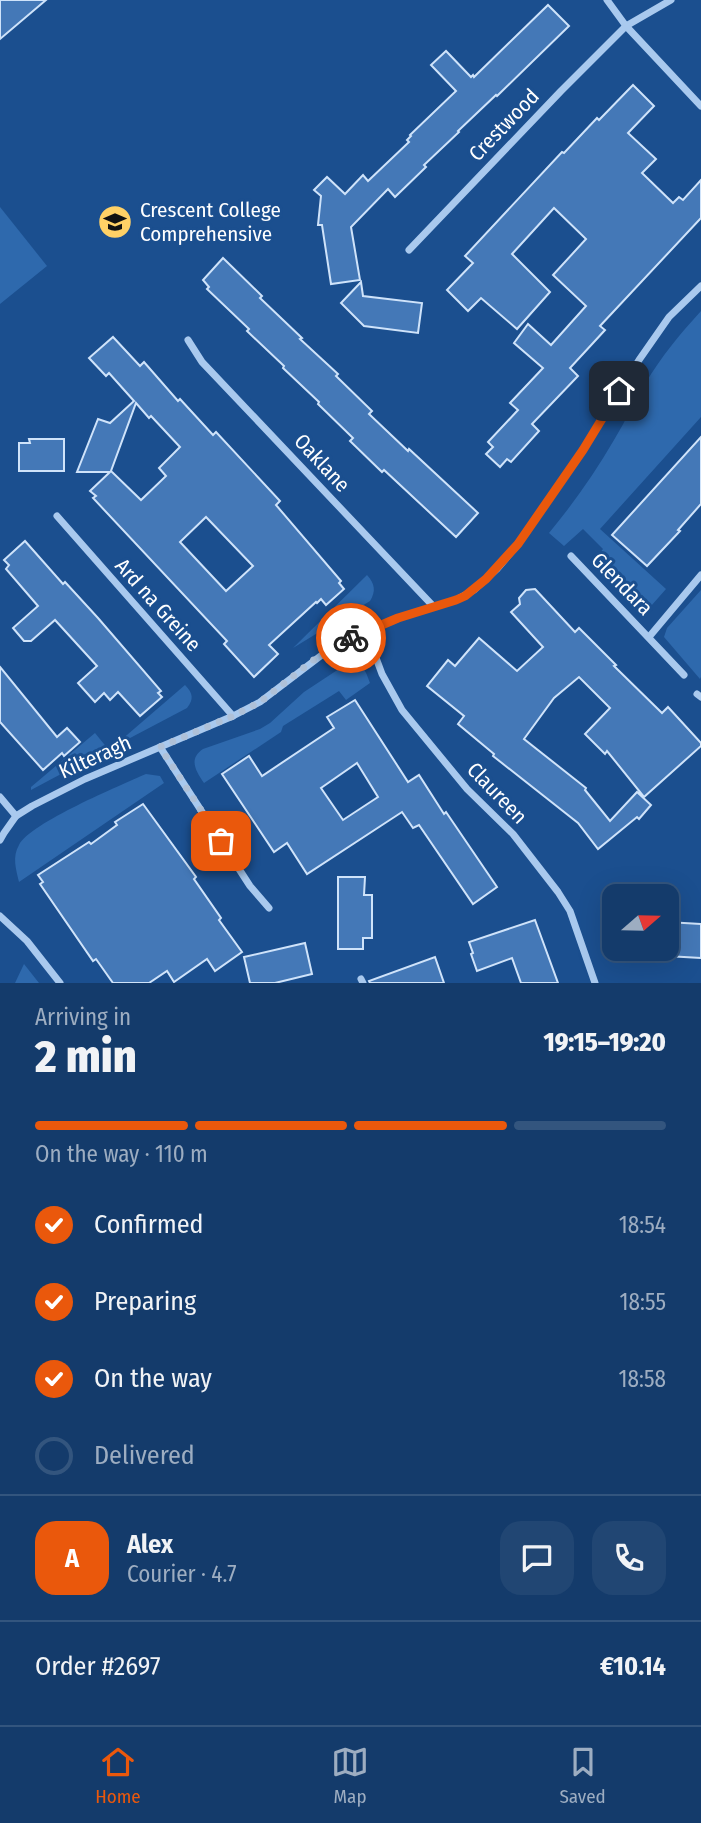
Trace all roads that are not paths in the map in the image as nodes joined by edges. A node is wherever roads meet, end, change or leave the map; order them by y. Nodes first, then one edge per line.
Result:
1 (607, 0) edge
2 (671, 0) edge
3 (626, 26) junction
4 (701, 106) edge
5 (409, 250) dead end
6 (701, 286) edge
7 (188, 340) dead end
8 (57, 516) dead end
9 (571, 556) dead end
10 (701, 575) edge
11 (434, 607) junction
12 (366, 631) junction
13 (649, 636) junction
14 (684, 675) dead end
15 (233, 716) junction
16 (160, 747) junction
17 (0, 797) edge
18 (16, 816) junction
19 (0, 840) edge
20 (269, 908) dead end
21 (0, 916) edge
22 (60, 983) edge
23 (595, 983) edge

1 - 3 street
2 - 3 street
3 - 4 street
3 - 5 street, Crestwood
6 - 11 street, Kilteragh
7 - 11 street, Oaklane
8 - 15 street, Ard na Greine
9 - 13 street, Glendara
10 - 13 street, Glendara
11 - 12 street, Kilteragh
12 - 15 street, Kilteragh
12 - 23 street, Claureen
13 - 14 street, Glendara
15 - 16 street, Kilteragh
16 - 18 street, Kilteragh
16 - 20 street
17 - 18 street
18 - 19 street, Kilteragh
21 - 22 street

